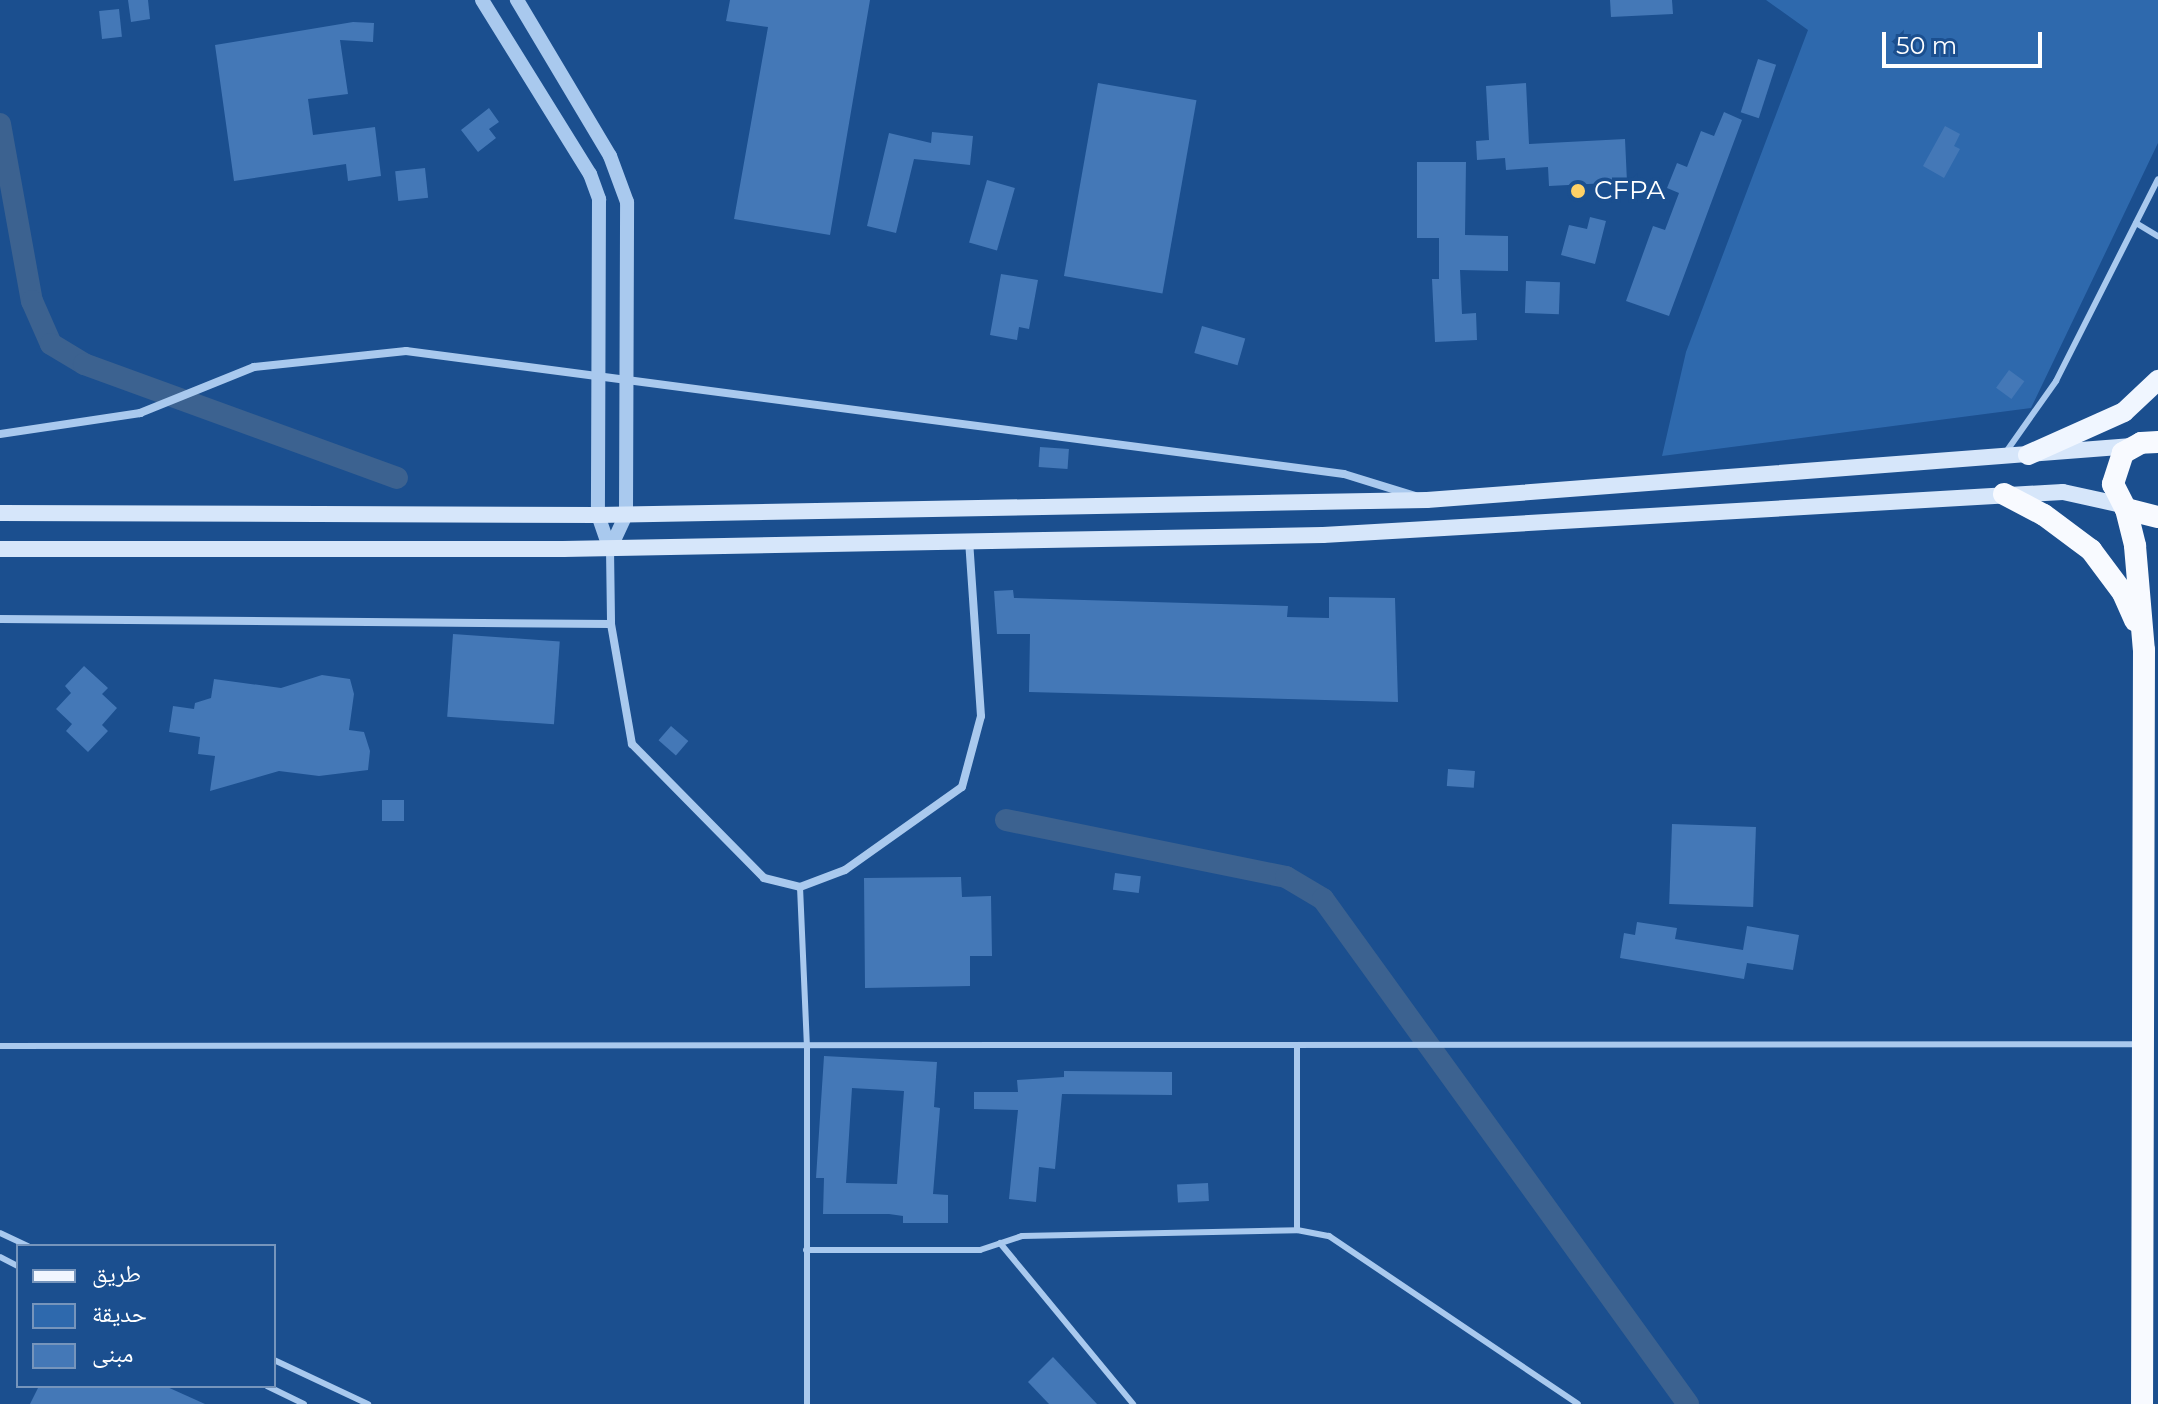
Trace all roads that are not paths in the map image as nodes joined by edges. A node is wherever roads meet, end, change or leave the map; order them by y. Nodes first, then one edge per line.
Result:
1 (482, 0) edge
2 (517, 0) edge
3 (2158, 179) edge
4 (2136, 223) junction
5 (2158, 236) edge
6 (599, 377) junction
7 (2158, 380) edge
8 (627, 381) junction
9 (0, 434) edge
10 (2150, 440) edge
11 (2028, 455) junction
12 (2002, 457) junction
13 (2004, 494) junction
14 (1427, 500) junction
15 (2124, 507) junction
16 (0, 513) edge
17 (626, 514) junction
18 (598, 515) junction
19 (2158, 517) edge
20 (969, 541) junction
21 (0, 549) edge
22 (610, 549) junction
23 (0, 619) edge
24 (611, 624) junction
25 (2144, 650) junction
26 (800, 887) junction
27 (2143, 1044) junction
28 (0, 1046) edge
29 (1297, 1046) junction
30 (807, 1047) junction
31 (1297, 1230) junction
32 (0, 1233) edge
33 (1000, 1243) junction
34 (24, 1244) edge
35 (806, 1250) junction
36 (276, 1361) edge
37 (271, 1388) edge
38 (304, 1404) edge
39 (368, 1404) edge
40 (807, 1404) edge
41 (1133, 1404) edge
42 (1578, 1404) edge
43 (2142, 1404) edge

1 - 6 street
2 - 8 street
3 - 4 lane
4 - 5 lane
4 - 12 lane
6 - 8 street
6 - 9 street
6 - 18 street
7 - 11 main road
8 - 14 street
8 - 17 street
10 - 11 main road
10 - 15 highway
11 - 12 main road
12 - 14 main road
13 - 15 main road
13 - 20 main road
13 - 25 highway
14 - 17 main road
15 - 19 highway
15 - 25 highway
16 - 18 main road
17 - 18 main road
17 - 22 street
18 - 22 street
20 - 22 main road
20 - 26 street
21 - 22 main road
22 - 24 street
23 - 24 street
24 - 26 street
25 - 27 highway
26 - 30 lane
27 - 29 lane
27 - 43 highway
28 - 30 lane
29 - 30 lane
29 - 31 lane
30 - 35 lane
31 - 33 lane
31 - 42 lane
32 - 34 lane
33 - 35 lane
33 - 41 lane
35 - 40 lane
36 - 39 lane
37 - 38 lane

